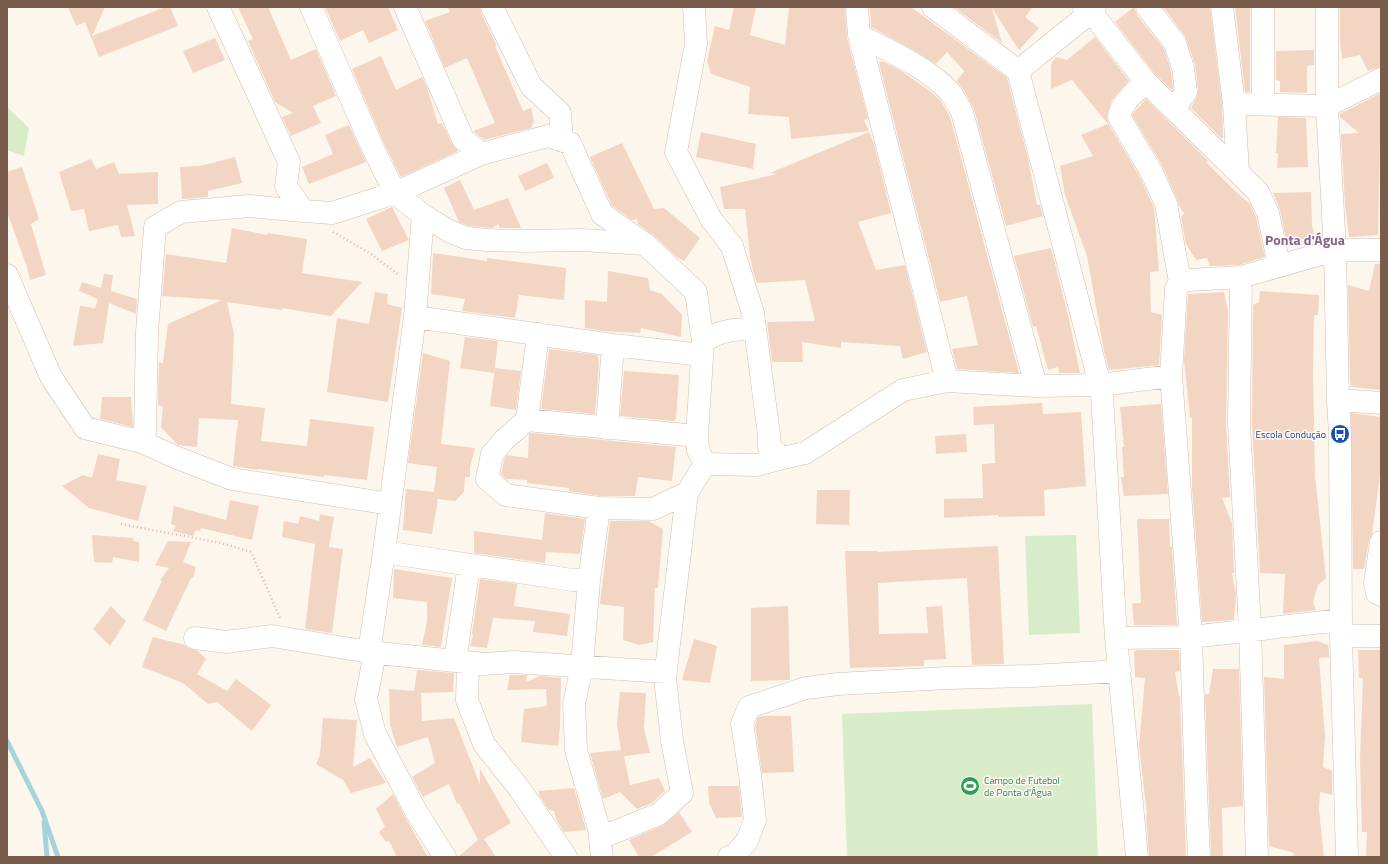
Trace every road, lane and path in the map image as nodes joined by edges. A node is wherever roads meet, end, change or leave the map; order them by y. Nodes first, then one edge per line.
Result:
1 (218, 7) edge
2 (311, 7) edge
3 (405, 7) edge
4 (492, 7) edge
5 (694, 7) edge
6 (857, 7) edge
7 (933, 7) edge
8 (1147, 7) edge
9 (1222, 7) edge
10 (1263, 7) edge
11 (1327, 7) edge
12 (1090, 9) edge
13 (859, 35) junction
14 (1018, 71) junction
15 (1381, 80) edge
16 (1146, 82) junction
17 (1234, 104) junction
18 (1263, 104) junction
19 (1327, 106) junction
20 (1174, 109) junction
21 (562, 141) junction
22 (481, 154) junction
23 (1238, 172) junction
24 (395, 193) junction
25 (303, 211) junction
26 (423, 215) junction
27 (333, 232) dead end
28 (645, 244) junction
29 (1334, 250) junction
30 (1381, 250) edge
31 (1279, 265) junction
32 (7, 274) edge
33 (1241, 277) junction
34 (1180, 282) junction
35 (417, 288) junction
36 (415, 317) junction
37 (755, 329) junction
38 (538, 334) junction
39 (613, 345) junction
40 (702, 348) junction
41 (1171, 376) junction
42 (947, 381) junction
43 (1100, 385) junction
44 (1036, 386) junction
45 (1338, 400) junction
46 (1381, 403) edge
47 (527, 420) junction
48 (607, 428) junction
49 (697, 436) junction
50 (142, 442) junction
51 (783, 458) junction
52 (705, 464) junction
53 (687, 493) junction
54 (390, 504) junction
55 (599, 508) junction
56 (121, 524) dead end
57 (1381, 542) edge
58 (384, 552) junction
59 (468, 565) junction
60 (589, 580) junction
61 (1381, 595) edge
62 (1341, 628) junction
63 (1250, 629) junction
64 (1191, 636) junction
65 (1381, 636) edge
66 (195, 638) dead end
67 (289, 638) junction
68 (1116, 638) junction
69 (372, 652) junction
70 (462, 662) junction
71 (582, 666) junction
72 (1120, 671) junction
73 (666, 672) junction
74 (601, 848) edge
75 (734, 856) edge
76 (445, 857) edge
77 (566, 857) edge
78 (1137, 857) edge
79 (1199, 857) edge
80 (1257, 857) edge
81 (1347, 857) edge

1 - 25 street
2 - 24 street
3 - 22 street
4 - 21 street
5 - 37 street
6 - 13 street
7 - 14 street
8 - 20 street
9 - 17 street
10 - 18 street
11 - 19 street
12 - 14 street
12 - 16 street
13 - 42 street
13 - 44 street
14 - 43 street
15 - 19 street
16 - 20 street
16 - 34 street
17 - 18 street
17 - 23 street
18 - 19 street
19 - 29 street
20 - 23 street
21 - 22 street
21 - 28 street
22 - 24 street
23 - 31 street
24 - 25 street
24 - 26 street
25 - 50 street
26 - 28 street
26 - 35 street
27 - 35 path
28 - 40 street
29 - 30 street
29 - 31 street
29 - 45 street
31 - 33 street
32 - 50 street
33 - 34 street
33 - 63 street
34 - 41 street
35 - 36 street
36 - 38 street
36 - 54 street
37 - 40 street
37 - 51 street
38 - 39 street
38 - 47 street
39 - 40 street
39 - 48 street
40 - 49 street
41 - 43 street
41 - 64 street
42 - 44 street
42 - 51 street
43 - 44 street
43 - 68 street
45 - 46 street
45 - 62 street
47 - 48 street
47 - 55 street
48 - 49 street
49 - 52 street
50 - 54 street
51 - 52 street
52 - 53 street
53 - 55 street
53 - 73 street
54 - 58 street
55 - 60 street
56 - 67 path
57 - 61 street
58 - 59 street
58 - 69 street
59 - 60 street
59 - 70 street
60 - 71 street
62 - 63 street
62 - 65 street
62 - 81 street
63 - 64 street
63 - 80 street
64 - 68 street
64 - 79 street
66 - 67 street
67 - 69 street
68 - 72 street
69 - 70 street
69 - 76 street
70 - 71 street
70 - 77 street
71 - 73 street
71 - 74 street
72 - 75 street
72 - 78 street
73 - 74 street

